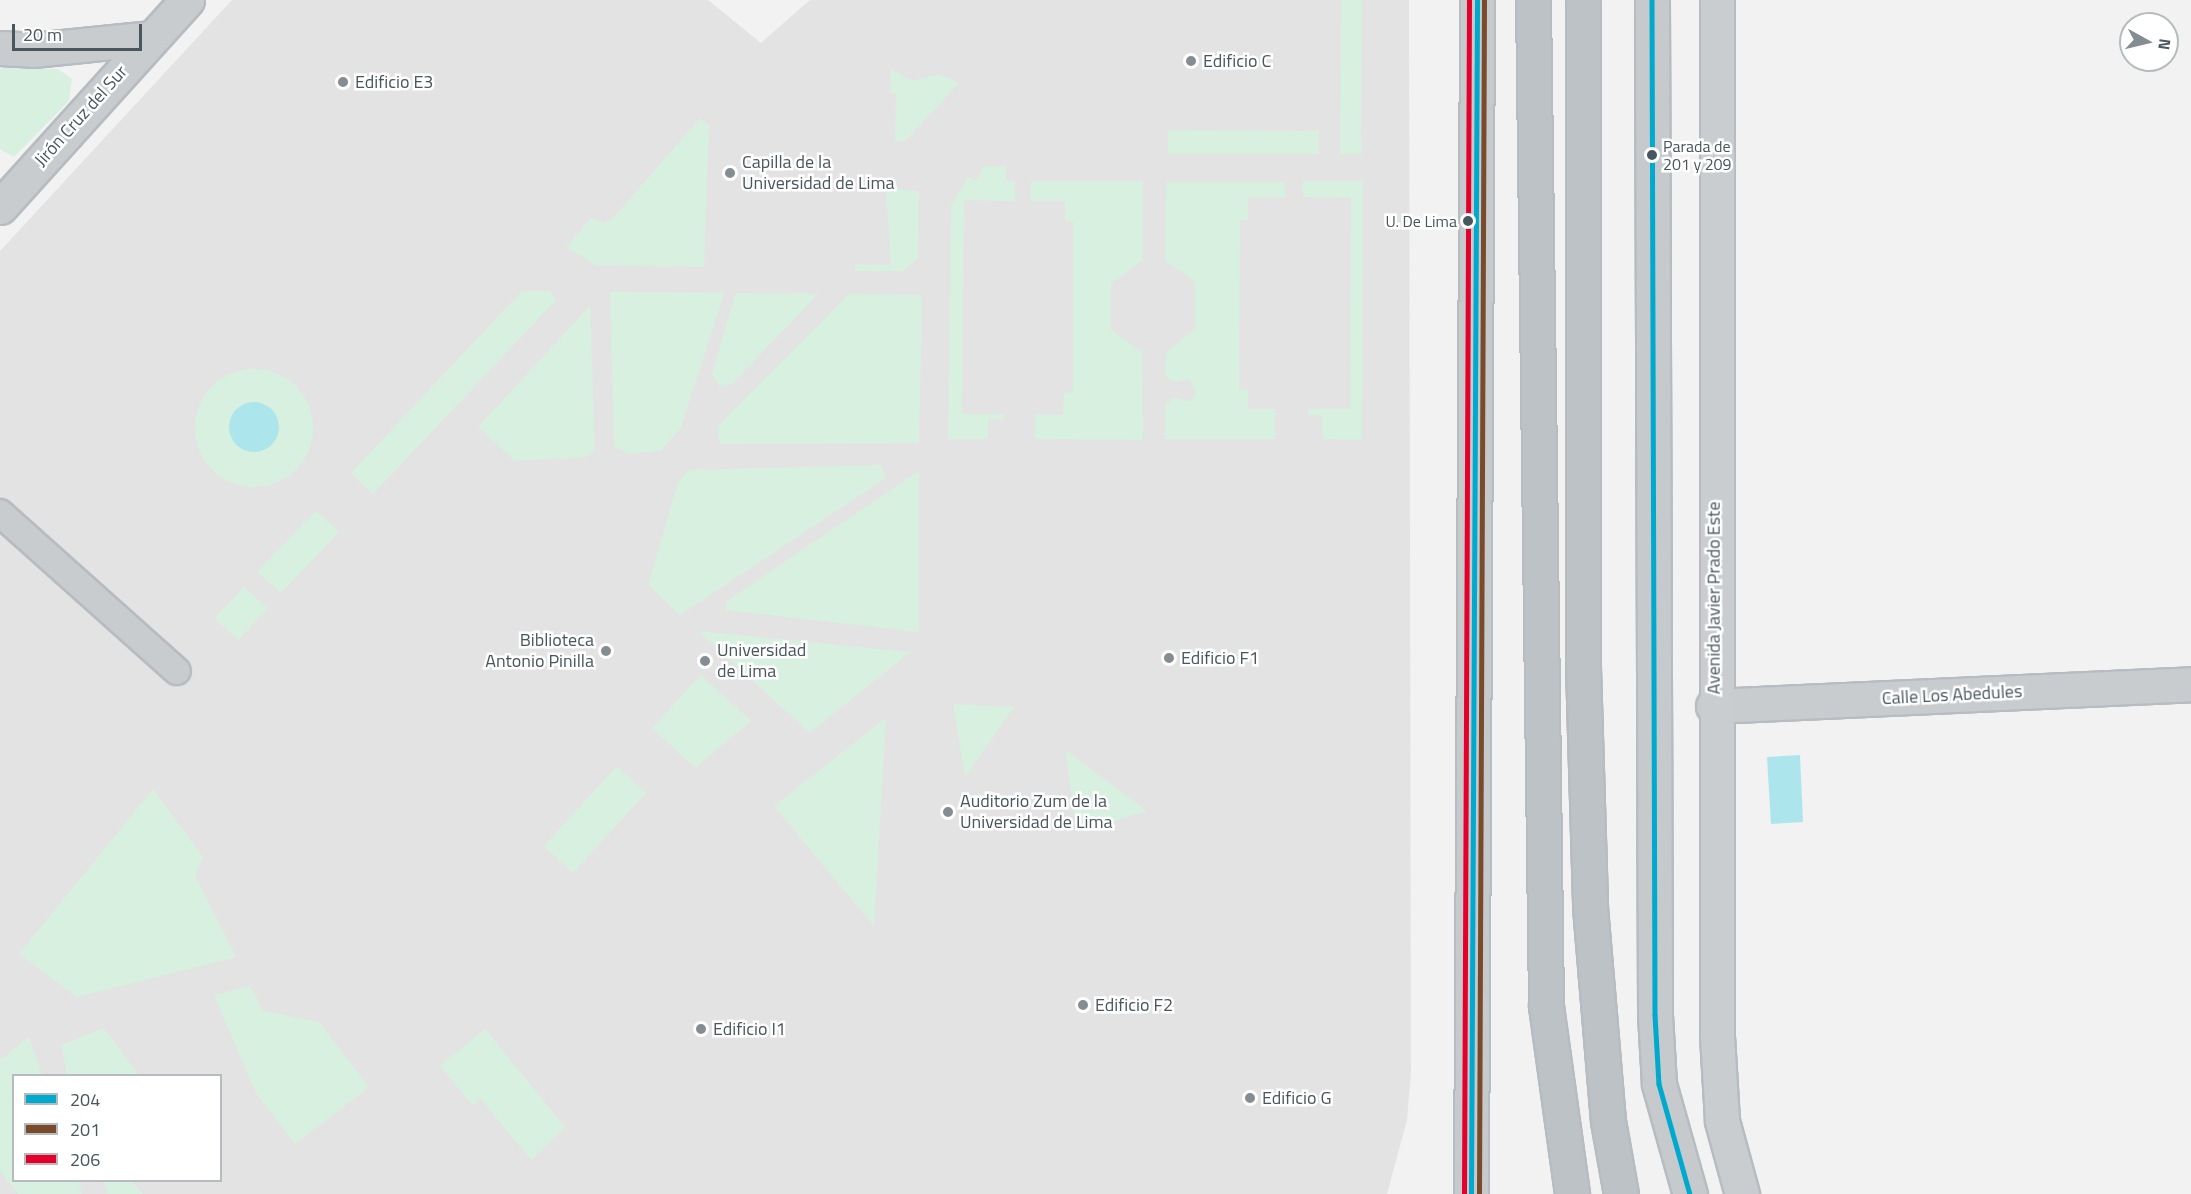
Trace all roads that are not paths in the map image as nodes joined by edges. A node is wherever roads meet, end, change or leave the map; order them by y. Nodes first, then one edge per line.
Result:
1 (187, 0) edge
2 (1476, 0) edge
3 (1533, 0) edge
4 (1583, 0) edge
5 (1652, 0) edge
6 (1717, 0) edge
7 (152, 38) junction
8 (0, 48) edge
9 (0, 207) edge
10 (0, 513) edge
11 (177, 671) dead end
12 (2191, 684) edge
13 (1713, 706) junction
14 (1471, 1194) edge
15 (1572, 1194) edge
16 (1621, 1194) edge
17 (1690, 1194) edge
18 (1742, 1194) edge

1 - 7 street, Jirón Cruz del Sur
2 - 14 main road
3 - 15 highway
4 - 16 highway
5 - 17 main road
6 - 13 main road, Avenida Javier Prado Este
7 - 8 street
7 - 9 street, Jirón Cruz del Sur
10 - 11 lane
12 - 13 street, Calle Los Abedules
13 - 18 main road, Avenida Javier Prado Este

